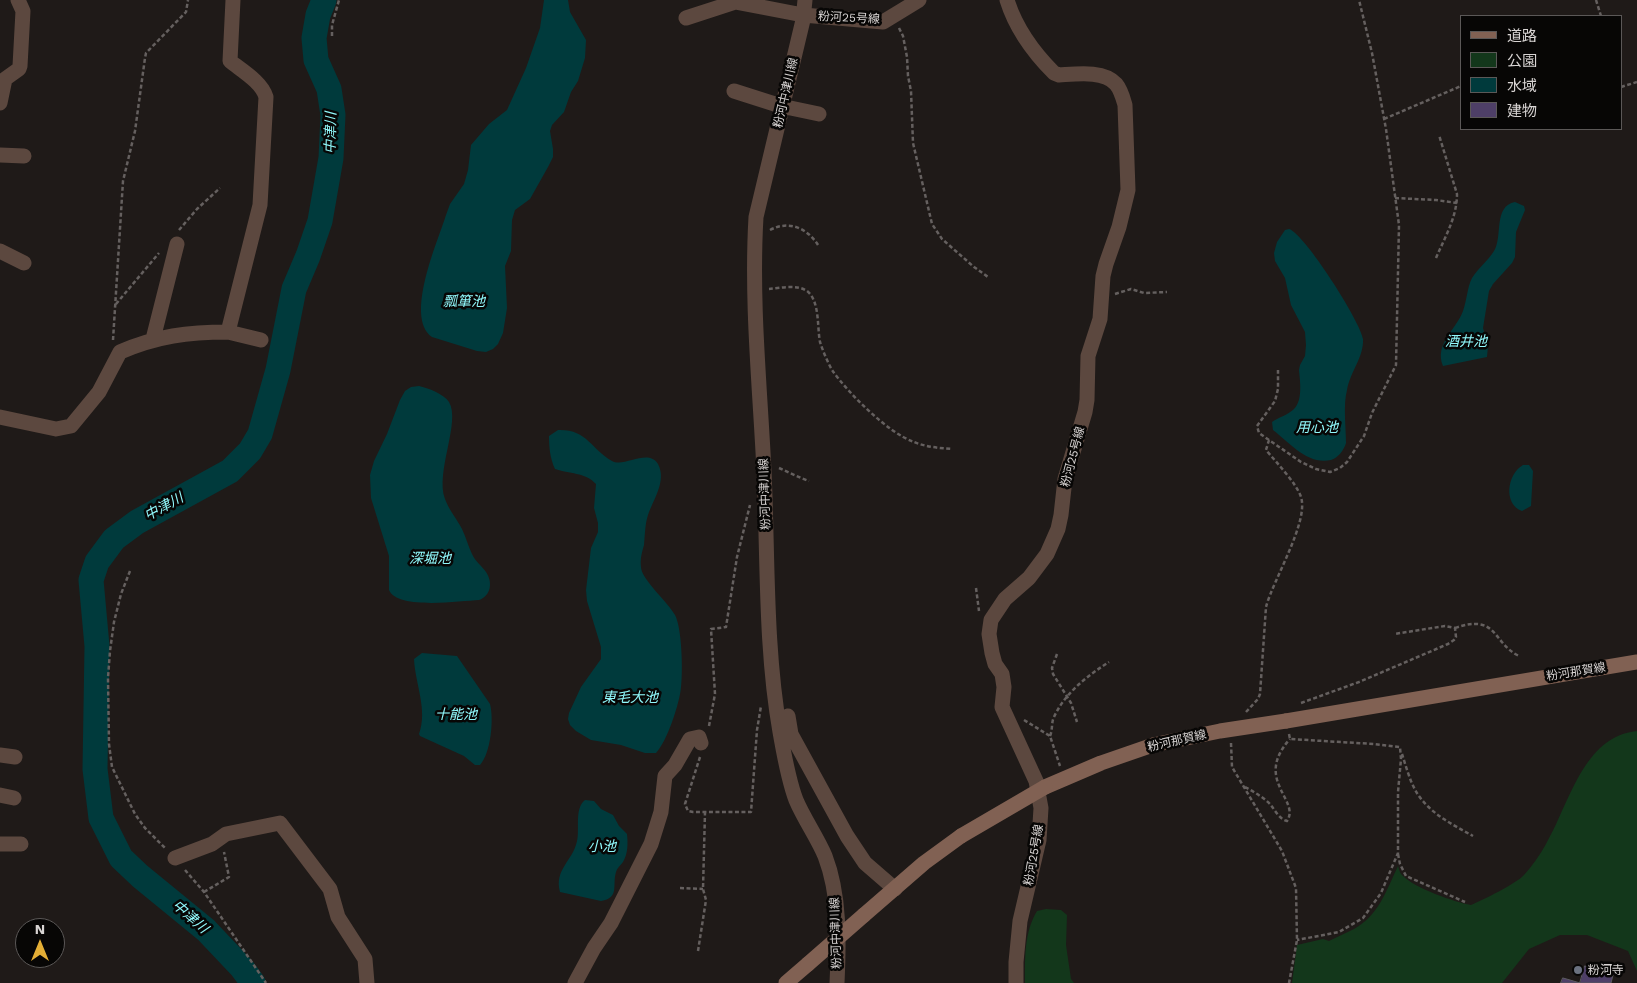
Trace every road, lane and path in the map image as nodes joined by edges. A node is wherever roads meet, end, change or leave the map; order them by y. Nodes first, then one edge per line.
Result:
1 (18, 0) edge
2 (188, 0) edge
3 (233, 0) edge
4 (339, 0) edge
5 (805, 0) edge
6 (919, 0) edge
7 (1007, 0) edge
8 (1359, 0) edge
9 (1596, 0) edge
10 (1601, 15) edge
11 (803, 16) junction
12 (686, 18) dead end
13 (890, 18) junction
14 (332, 36) dead end
15 (1637, 82) edge
16 (1460, 86) edge
17 (1622, 86) edge
18 (734, 91) dead end
19 (0, 103) edge
20 (781, 106) junction
21 (819, 114) dead end
22 (1384, 119) junction
23 (1439, 135) dead end
24 (0, 155) edge
25 (24, 156) dead end
26 (1395, 198) junction
27 (1457, 203) junction
28 (177, 244) dead end
29 (818, 245) dead end
30 (754, 246) junction
31 (0, 251) edge
32 (1436, 258) dead end
33 (24, 263) dead end
34 (988, 277) dead end
35 (756, 290) junction
36 (1167, 292) dead end
37 (1102, 296) junction
38 (228, 332) junction
39 (153, 339) junction
40 (261, 340) dead end
41 (112, 367) junction
42 (1278, 370) dead end
43 (0, 417) edge
44 (1268, 440) junction
45 (952, 449) dead end
46 (764, 468) junction
47 (809, 481) dead end
48 (752, 498) dead end
49 (130, 571) dead end
50 (1455, 628) junction
51 (1394, 634) dead end
52 (1057, 654) dead end
53 (1520, 656) dead end
54 (1109, 662) dead end
55 (1637, 662) edge
56 (774, 685) junction
57 (1068, 696) junction
58 (761, 703) dead end
59 (1240, 718) dead end
60 (1022, 719) dead end
61 (1292, 720) junction
62 (1076, 722) dead end
63 (1050, 736) junction
64 (1232, 739) dead end
65 (1290, 739) junction
66 (701, 742) junction
67 (1400, 748) junction
68 (0, 755) edge
69 (16, 757) dead end
70 (1065, 779) junction
71 (1244, 787) junction
72 (704, 812) junction
73 (1472, 836) dead end
74 (220, 838) junction
75 (0, 844) edge
76 (21, 844) dead end
77 (1398, 853) junction
78 (175, 858) junction
79 (680, 888) dead end
80 (703, 889) junction
81 (895, 889) junction
82 (204, 892) junction
83 (1466, 902) dead end
84 (1297, 940) junction
85 (698, 951) dead end
86 (266, 983) edge
87 (367, 983) edge
88 (575, 983) edge
89 (786, 983) edge
90 (837, 983) edge
91 (1016, 983) edge
92 (1289, 983) edge

1 - 19 street
2 - 41 path
3 - 38 street
4 - 14 path
5 - 11 street, 粉河中津川線
6 - 13 street, 粉河25号線
7 - 37 street, 粉河25号線
8 - 22 path
9 - 10 path
11 - 12 street, 粉河25号線
11 - 13 street, 粉河25号線
11 - 20 street, 粉河中津川線
13 - 34 path
15 - 17 path
16 - 22 path
18 - 20 street
20 - 21 street
20 - 30 street, 粉河中津川線
22 - 26 path
23 - 27 path
24 - 25 street
26 - 27 path
26 - 44 path
27 - 32 path
28 - 39 street
29 - 30 path
30 - 35 street, 粉河中津川線
31 - 33 street
35 - 45 path
35 - 46 street, 粉河中津川線
36 - 37 path
37 - 91 street, 粉河25号線
38 - 39 street
38 - 40 street
39 - 41 street
41 - 43 street
42 - 44 path
44 - 59 path
46 - 47 path
46 - 56 street, 粉河中津川線
48 - 66 path
49 - 78 path
50 - 51 path
50 - 53 path
50 - 61 path
52 - 57 path
54 - 57 path
55 - 61 main road, 粉河那賀線
56 - 81 street
56 - 90 street, 粉河中津川線
57 - 62 path
57 - 63 path
58 - 72 path
60 - 63 path
61 - 65 path
61 - 70 main road, 粉河那賀線, bridge
63 - 70 path
64 - 71 path
65 - 67 path
65 - 71 path
66 - 72 path
66 - 88 street
67 - 73 path
67 - 77 path
68 - 69 street
70 - 81 main road, 粉河那賀線, bridge
71 - 84 path
72 - 80 path
74 - 78 street
74 - 82 path
74 - 87 street
75 - 76 street
77 - 83 path
77 - 84 path
78 - 82 path
79 - 80 path
80 - 85 path
81 - 89 main road, 粉河那賀線, bridge
82 - 86 path
84 - 92 path

